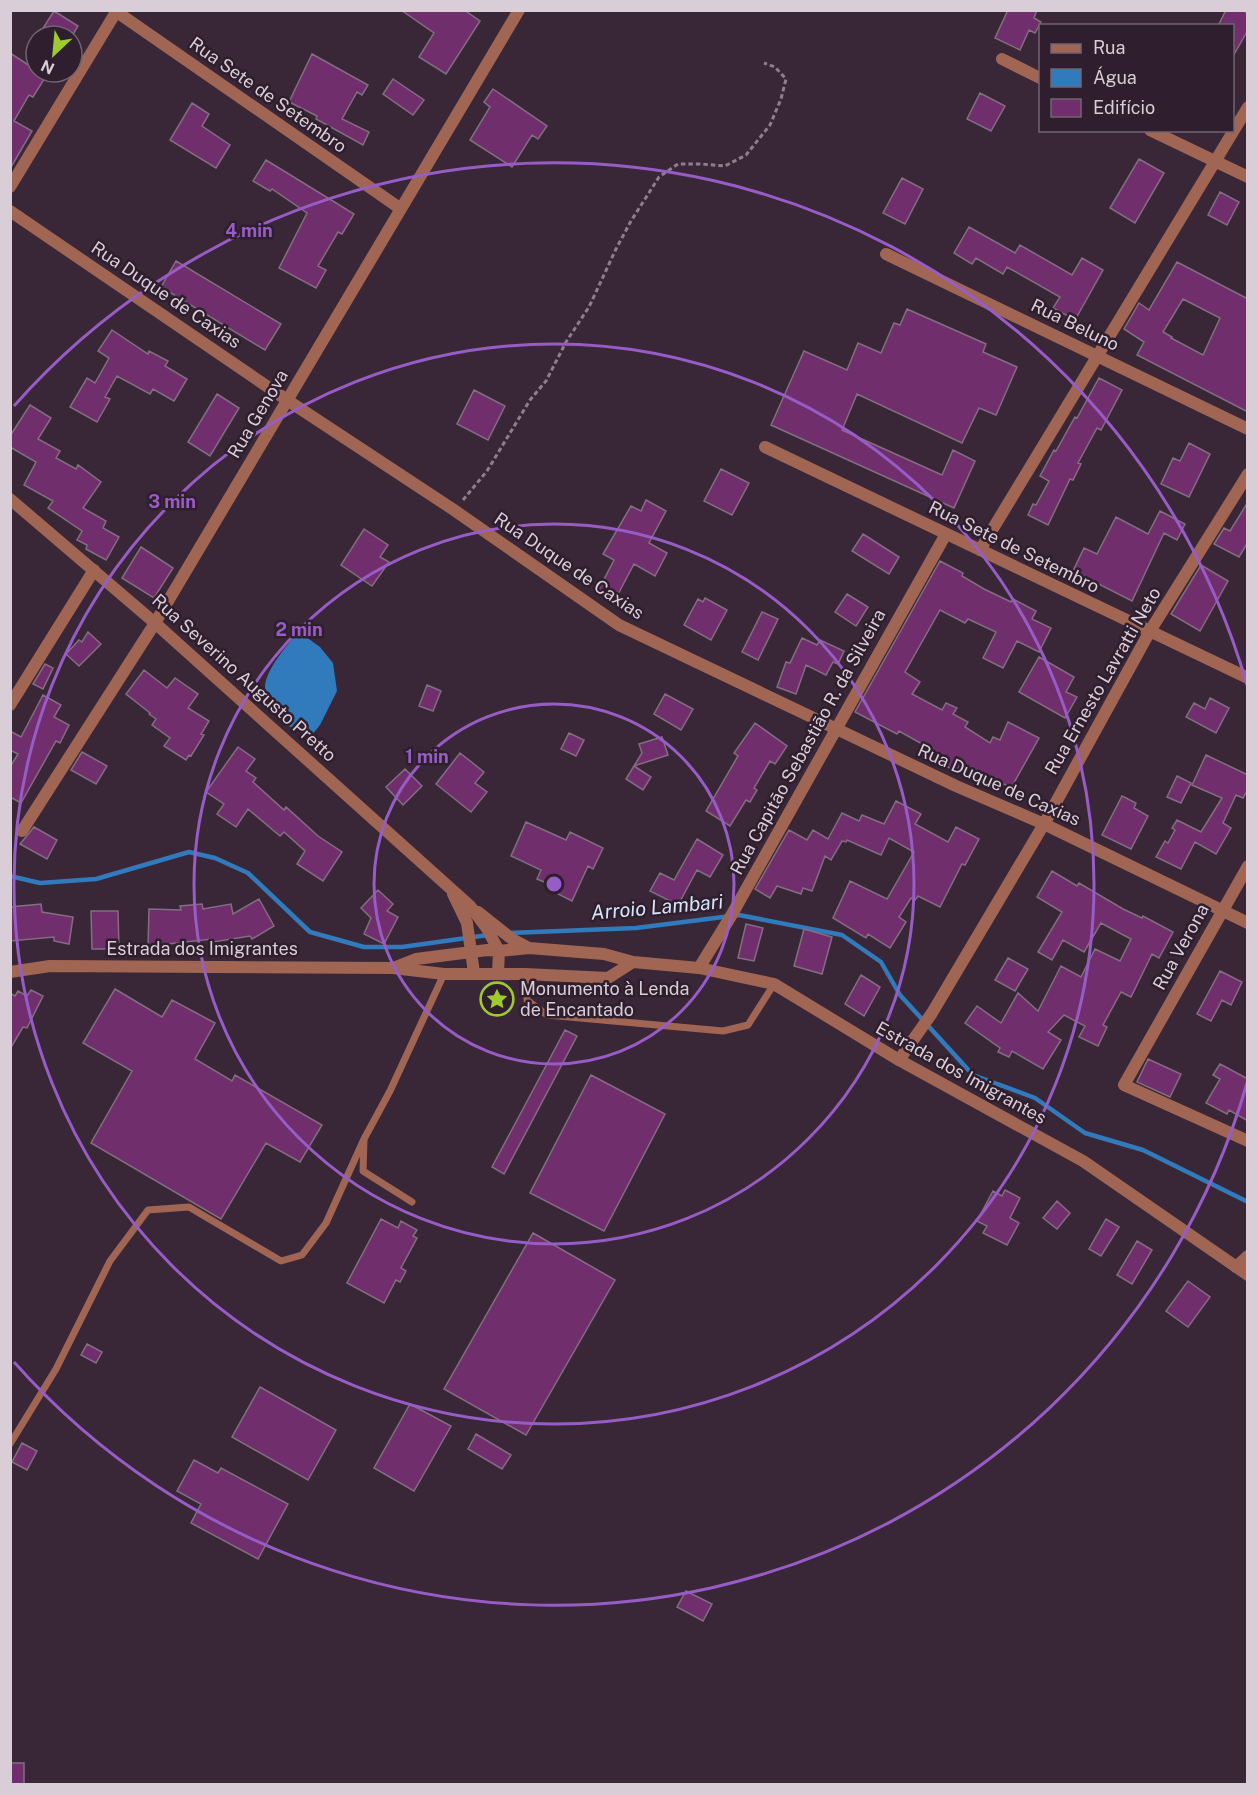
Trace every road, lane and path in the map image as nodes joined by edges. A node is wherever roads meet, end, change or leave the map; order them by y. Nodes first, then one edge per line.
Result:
1 (115, 11) edge
2 (518, 11) edge
3 (1002, 59) dead end
4 (764, 63) dead end
5 (1039, 77) edge
6 (1248, 107) edge
7 (1234, 129) edge
8 (1154, 132) edge
9 (1232, 132) edge
10 (1214, 161) junction
11 (1248, 177) edge
12 (10, 187) edge
13 (401, 209) junction
14 (10, 211) edge
15 (886, 254) dead end
16 (1097, 356) junction
17 (287, 400) junction
18 (1248, 429) edge
19 (765, 447) dead end
20 (1248, 474) edge
21 (10, 499) edge
22 (454, 510) junction
23 (946, 534) junction
24 (980, 550) junction
25 (94, 570) junction
26 (155, 622) junction
27 (1150, 632) junction
28 (1248, 678) edge
29 (10, 705) edge
30 (835, 728) junction
31 (1044, 824) junction
32 (22, 831) dead end
33 (1248, 866) edge
34 (450, 888) junction
35 (1222, 910) junction
36 (1248, 923) edge
37 (489, 924) junction
38 (530, 948) junction
39 (497, 949) junction
40 (471, 951) junction
41 (633, 962) junction
42 (393, 968) junction
43 (699, 968) junction
44 (10, 972) edge
45 (474, 973) junction
46 (498, 973) junction
47 (444, 974) junction
48 (525, 974) junction
49 (774, 984) junction
50 (899, 1060) junction
51 (364, 1139) junction
52 (1248, 1141) edge
53 (412, 1202) dead end
54 (1248, 1256) edge
55 (1236, 1267) junction
56 (1248, 1275) edge
57 (10, 1444) edge

1 - 12 street
1 - 13 street, Rua Sete de Setembro
2 - 13 street, Rua Genova
3 - 5 street
4 - 22 path
6 - 7 street
8 - 10 street
9 - 10 street
10 - 11 street
10 - 16 street
13 - 17 street, Rua Genova
14 - 17 street, Rua Duque de Caxias
15 - 16 street, Rua Beluno
16 - 18 street, Rua Beluno
16 - 24 street
17 - 22 street, Rua Duque de Caxias
17 - 26 street, Rua Genova
19 - 23 street, Rua Sete de Setembro
20 - 27 street, Rua Ernesto Lavratti Neto
21 - 25 street, Rua Severino Augusto Pretto
22 - 30 street, Rua Duque de Caxias
23 - 24 street, Rua Sete de Setembro
23 - 30 street, Rua Capitão Sebastião R. da Silveira
24 - 27 street, Rua Sete de Setembro
25 - 26 street, Rua Severino Augusto Pretto
25 - 29 street
26 - 32 street, Rua Genova
26 - 34 street, Rua Severino Augusto Pretto
27 - 28 street, Rua Sete de Setembro
27 - 31 street, Rua Ernesto Lavratti Neto
30 - 31 street, Rua Duque de Caxias
30 - 43 street, Rua Capitão Sebastião R. da Silveira
31 - 35 street, Rua Duque de Caxias
31 - 50 street, Rua Ernesto Lavratti Neto
33 - 35 street, Rua Verona
34 - 37 street, Rua Severino Augusto Pretto
34 - 40 street, Rua Severino Augusto Pretto
35 - 36 street, Rua Duque de Caxias
35 - 52 street, Rua Verona
37 - 38 street
37 - 39 street
38 - 39 street, Estrada dos Imigrantes
38 - 41 street, Estrada dos Imigrantes
39 - 40 street, Estrada dos Imigrantes
39 - 46 street
40 - 42 street, Estrada dos Imigrantes
40 - 45 street, Rua Severino Augusto Pretto
41 - 43 street, Estrada dos Imigrantes
41 - 48 street, Estrada dos Imigrantes
42 - 44 street, Estrada dos Imigrantes
42 - 47 street, Estrada dos Imigrantes
43 - 49 street, Estrada dos Imigrantes
45 - 46 street, Estrada dos Imigrantes
45 - 47 street, Estrada dos Imigrantes
46 - 48 street, Estrada dos Imigrantes
47 - 51 lane
48 - 49 lane
49 - 50 street, Estrada dos Imigrantes
50 - 55 street, Estrada dos Imigrantes
51 - 53 lane
51 - 57 lane
54 - 55 street
55 - 56 street, Estrada dos Imigrantes

